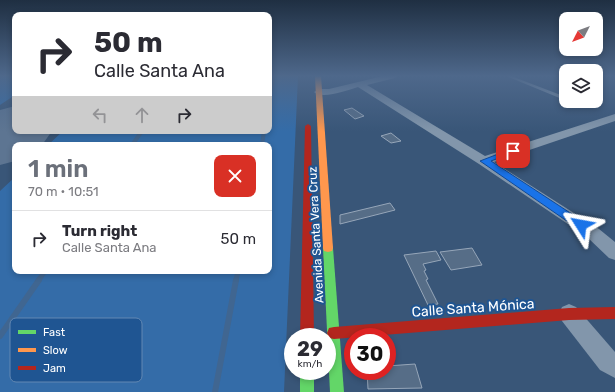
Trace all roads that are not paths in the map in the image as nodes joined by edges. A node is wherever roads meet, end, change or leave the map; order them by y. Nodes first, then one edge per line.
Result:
1 (319, 94) edge
2 (376, 94) edge
3 (615, 117) edge
4 (308, 118) dead end
5 (484, 161) junction
6 (615, 253) edge
7 (615, 313) edge
8 (569, 314) junction
9 (307, 328) edge
10 (334, 328) edge
11 (336, 333) edge
12 (615, 366) edge
13 (336, 372) edge
14 (307, 380) edge
15 (307, 392) edge
16 (337, 392) edge

1 - 10 main road, Avenida Santa Vera Cruz
2 - 5 street
3 - 5 street
4 - 9 main road, Avenida Santa Vera Cruz
5 - 6 street
7 - 8 main road, Calle Santa Mónica
8 - 11 main road, Calle Santa Mónica
8 - 12 street
13 - 16 main road, Avenida Santa Vera Cruz
14 - 15 main road

